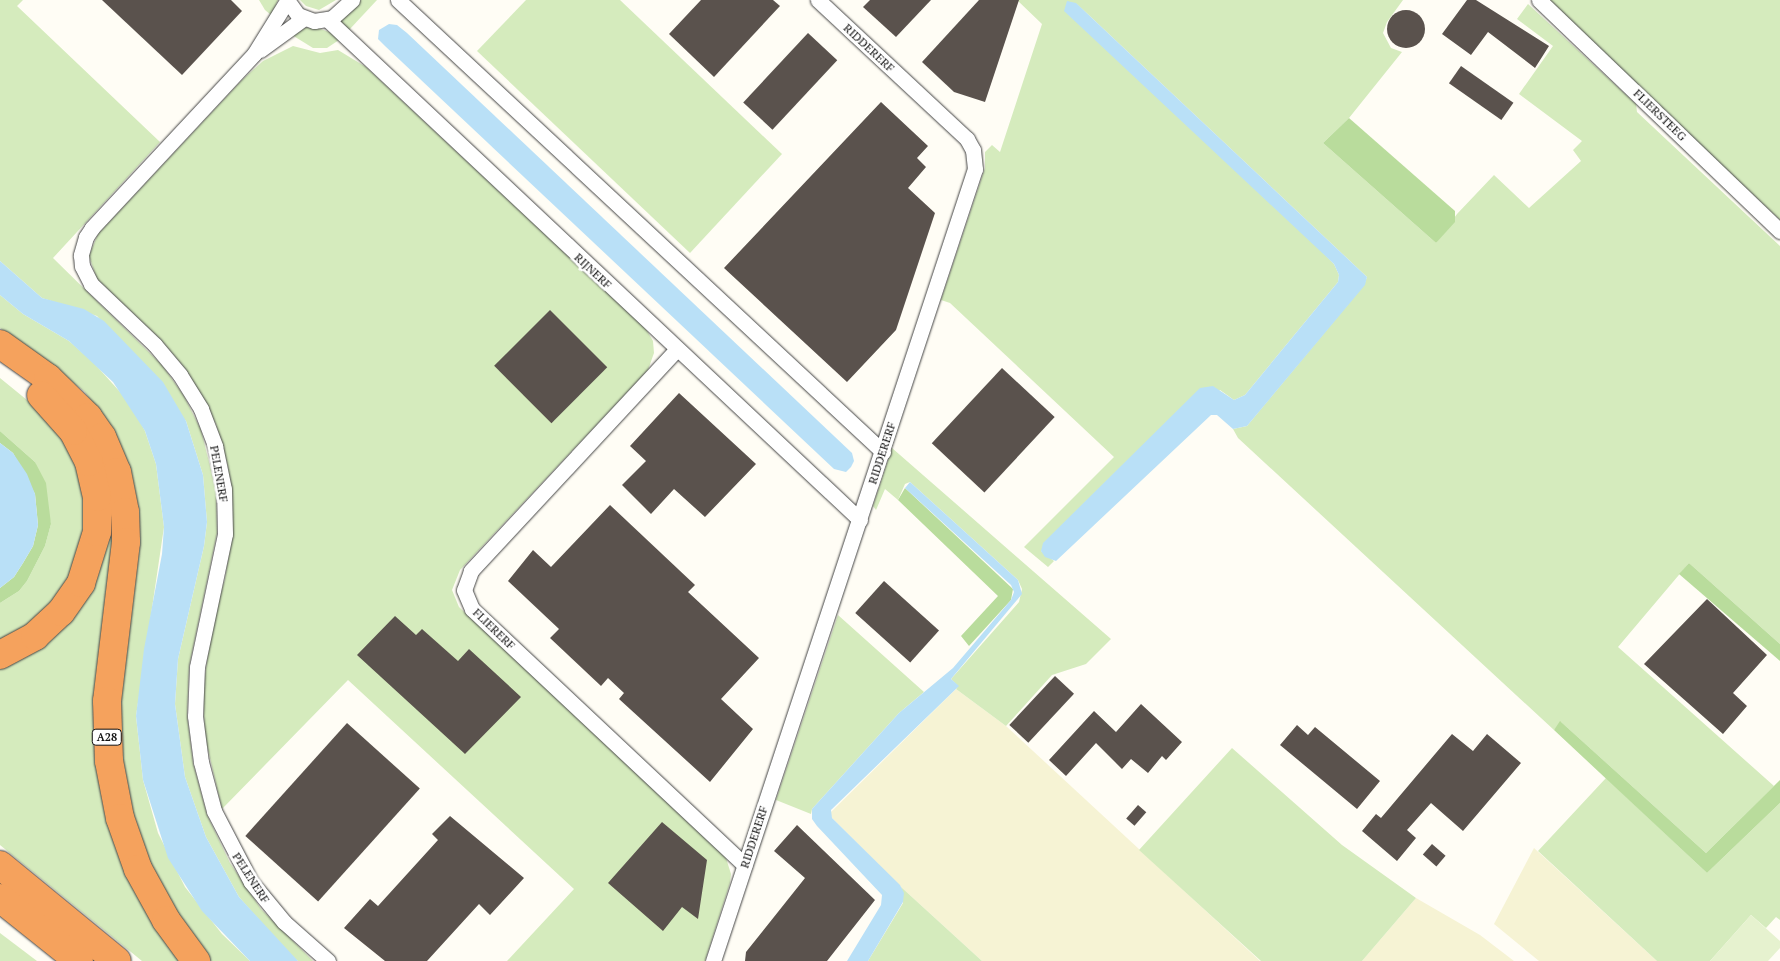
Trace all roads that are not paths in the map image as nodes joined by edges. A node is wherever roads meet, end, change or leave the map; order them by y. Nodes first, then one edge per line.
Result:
1 (287, 0) edge
2 (352, 0) edge
3 (398, 0) edge
4 (818, 0) edge
5 (1539, 0) edge
6 (304, 18) junction
7 (328, 20) junction
8 (254, 54) junction
9 (1780, 231) edge
10 (0, 344) edge
11 (677, 349) junction
12 (0, 364) edge
13 (883, 452) junction
14 (860, 520) junction
15 (0, 655) edge
16 (0, 865) edge
17 (745, 865) junction
18 (0, 898) edge
19 (79, 961) edge
20 (118, 961) edge
21 (196, 961) edge
22 (328, 961) edge
23 (713, 961) edge

1 - 6 street
1 - 8 street, PELENERF
2 - 7 street
3 - 13 street
4 - 13 street, RIDDERERF
5 - 9 street, FLIERSTEEG
6 - 7 street
6 - 8 street, PELENERF
7 - 11 street, RIJNERF
8 - 22 street, PELENERF
10 - 21 highway, A28
11 - 14 street, RIJNERF
11 - 17 street, FLIERERF
12 - 15 highway
13 - 14 street, RIDDERERF
14 - 17 street, RIDDERERF
16 - 20 highway
17 - 23 street, RIDDERERF
18 - 19 highway

